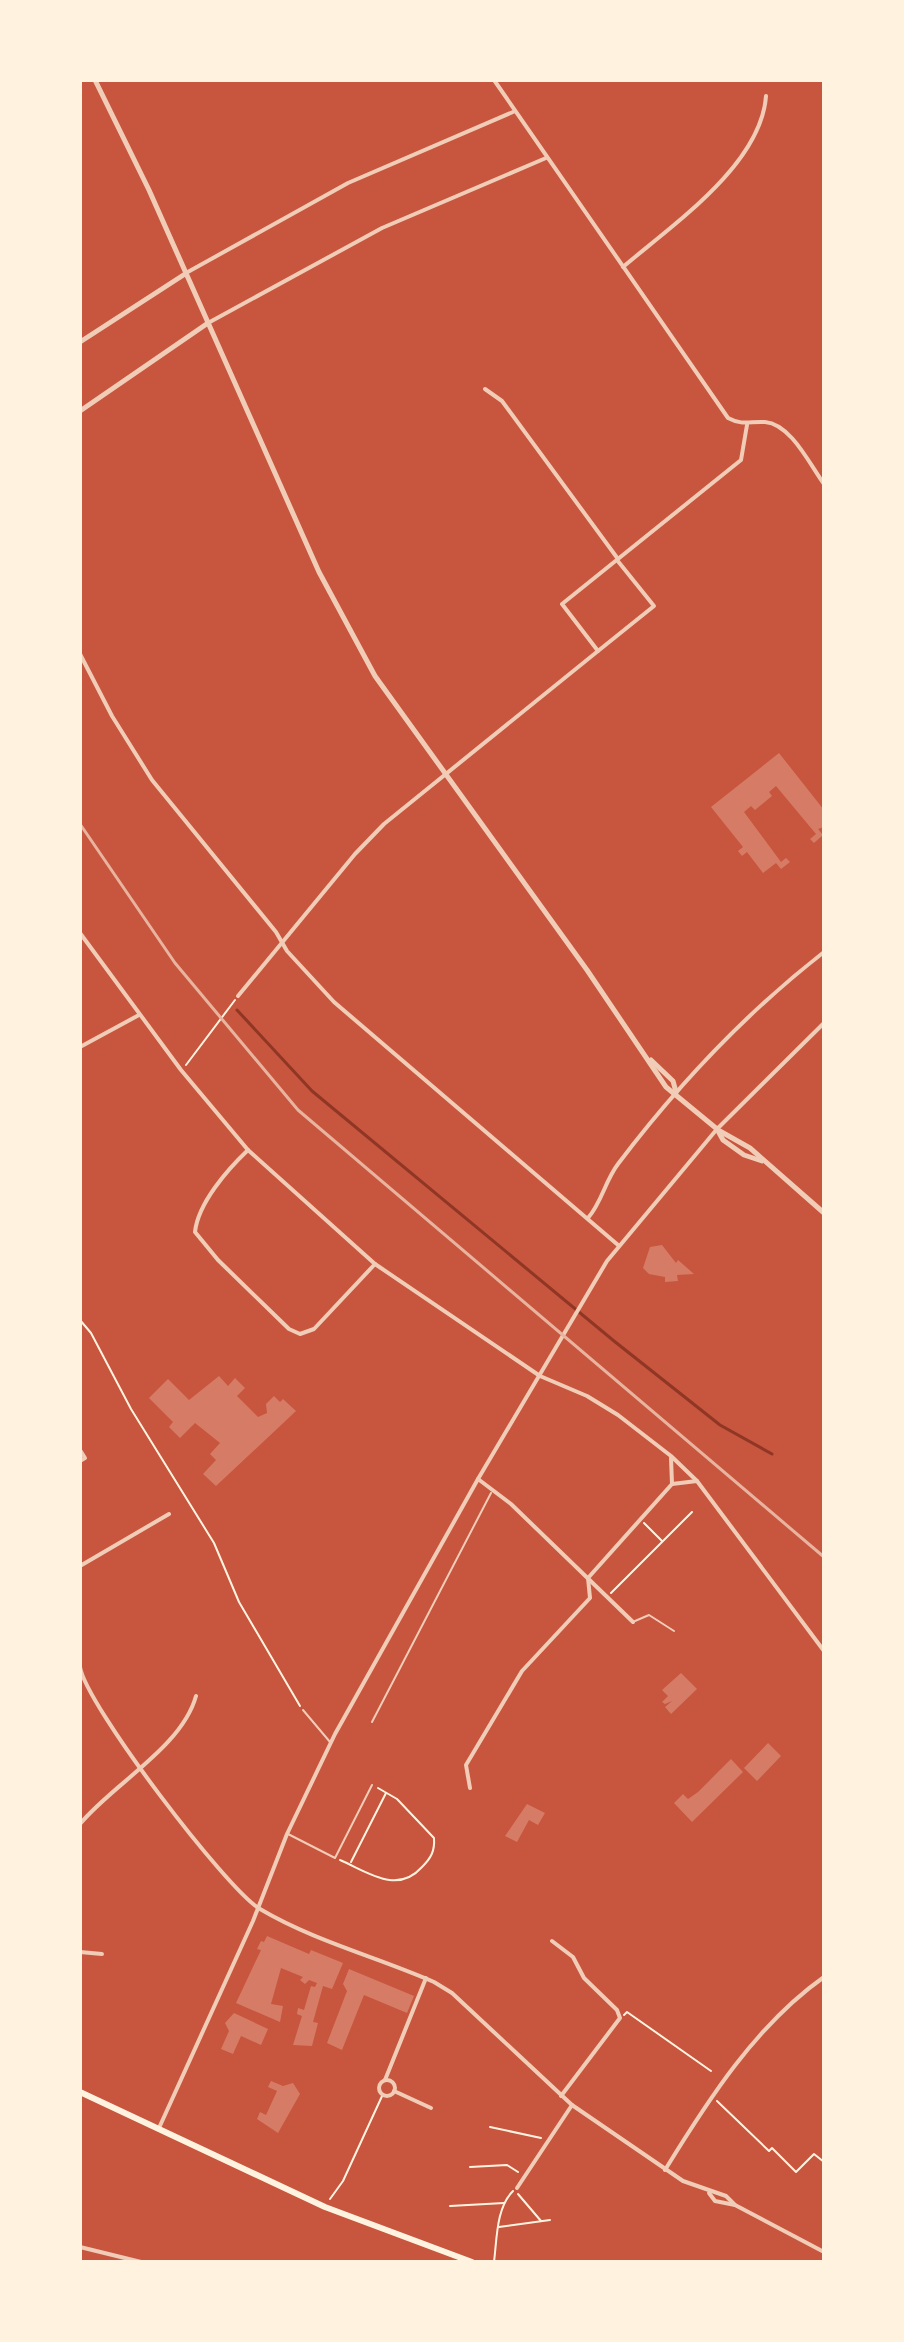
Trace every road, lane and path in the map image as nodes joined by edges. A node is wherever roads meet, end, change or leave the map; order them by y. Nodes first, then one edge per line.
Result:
1 (95, 80) edge
2 (494, 80) edge
3 (766, 96) dead end
4 (513, 112) junction
5 (546, 158) junction
6 (623, 267) junction
7 (185, 274) junction
8 (208, 323) junction
9 (80, 342) edge
10 (485, 389) dead end
11 (80, 411) edge
12 (747, 425) junction
13 (824, 484) edge
14 (618, 560) junction
15 (598, 651) junction
16 (80, 654) edge
17 (444, 773) junction
18 (80, 933) edge
19 (282, 941) junction
20 (824, 952) edge
21 (238, 996) joint
22 (139, 1015) junction
23 (824, 1023) edge
24 (80, 1047) edge
25 (181, 1070) junction
26 (677, 1093) junction
27 (717, 1129) junction
28 (248, 1150) junction
29 (824, 1213) edge
30 (588, 1218) junction
31 (618, 1245) junction
32 (375, 1264) junction
33 (80, 1320) edge
34 (540, 1376) junction
35 (80, 1450) edge
36 (671, 1456) junction
37 (80, 1461) edge
38 (478, 1479) junction
39 (697, 1481) junction
40 (672, 1484) junction
41 (493, 1488) junction
42 (692, 1512) dead end
43 (169, 1514) dead end
44 (640, 1518) junction
45 (663, 1542) junction
46 (80, 1566) edge
47 (588, 1578) junction
48 (607, 1597) junction
49 (633, 1622) joint
50 (674, 1631) dead end
51 (824, 1651) edge
52 (80, 1667) edge
53 (196, 1696) dead end
54 (303, 1710) joint
55 (372, 1722) dead end
56 (330, 1743) junction
57 (139, 1767) junction
58 (372, 1785) joint
59 (470, 1788) dead end
60 (386, 1792) junction
61 (80, 1824) edge
62 (287, 1834) junction
63 (335, 1858) junction
64 (350, 1864) junction
65 (258, 1909) junction
66 (552, 1941) dead end
67 (80, 1952) edge
68 (102, 1954) dead end
69 (824, 1977) edge
70 (426, 1978) junction
71 (620, 2018) junction
72 (711, 2071) dead end
73 (385, 2080) junction
74 (394, 2091) junction
75 (80, 2092) edge
76 (383, 2094) junction
77 (561, 2096) junction
78 (713, 2097) junction
79 (572, 2105) junction
80 (431, 2108) dead end
81 (490, 2127) dead end
82 (159, 2128) junction
83 (546, 2140) junction
84 (824, 2162) edge
85 (470, 2167) dead end
86 (665, 2170) junction
87 (523, 2174) junction
88 (517, 2188) junction
89 (505, 2203) junction
90 (450, 2206) dead end
91 (325, 2207) junction
92 (550, 2220) dead end
93 (541, 2221) junction
94 (498, 2227) junction
95 (80, 2247) edge
96 (824, 2252) edge
97 (141, 2262) edge
98 (472, 2262) edge
99 (494, 2262) edge

1 - 7 street
2 - 4 street
3 - 6 street
4 - 5 street
4 - 7 street
5 - 6 street
5 - 8 street
6 - 12 street
7 - 8 street
7 - 9 street
8 - 11 street
8 - 17 street
10 - 14 street
12 - 13 street
12 - 14 street
14 - 15 street
14 - 15 street
15 - 17 street
16 - 19 street
17 - 19 street
17 - 26 street
18 - 22 street
19 - 21 street
19 - 30 street
20 - 26 street
21 - 25 path
22 - 24 street
22 - 25 street
23 - 27 street
25 - 28 street
26 - 27 street
26 - 30 street
27 - 29 street
27 - 31 street
28 - 32 street
28 - 32 street
30 - 31 street
31 - 34 street
32 - 34 street
33 - 54 path
34 - 36 street
34 - 38 street
35 - 37 street
36 - 39 street
36 - 40 street
38 - 41 street
38 - 56 street
39 - 40 street
39 - 51 street
40 - 44 street
41 - 47 street
41 - 55 lane
42 - 45 path
43 - 46 street
44 - 45 path
44 - 47 street
45 - 48 path
47 - 48 street
47 - 59 street
48 - 49 street
49 - 50 lane
52 - 57 street
53 - 57 street
54 - 56 lane
56 - 62 street
57 - 61 street
57 - 65 street
58 - 60 path
58 - 63 lane
60 - 64 path
60 - 64 path
62 - 63 lane
62 - 65 street
63 - 64 path
65 - 70 street
65 - 82 street
66 - 71 street
67 - 68 street
69 - 78 street
70 - 73 street
70 - 77 street
71 - 72 path
71 - 77 street
73 - 74 street
73 - 76 street
74 - 76 street
74 - 80 street
75 - 82 main road
76 - 91 path
77 - 79 street
78 - 84 path
78 - 86 street
79 - 83 street
79 - 86 street
81 - 83 path
82 - 91 main road
83 - 87 street
85 - 87 path
86 - 96 street
87 - 88 street
88 - 89 path
88 - 93 path
89 - 90 path
89 - 94 path
91 - 98 main road
92 - 93 path
93 - 94 path
94 - 99 path
95 - 97 street

